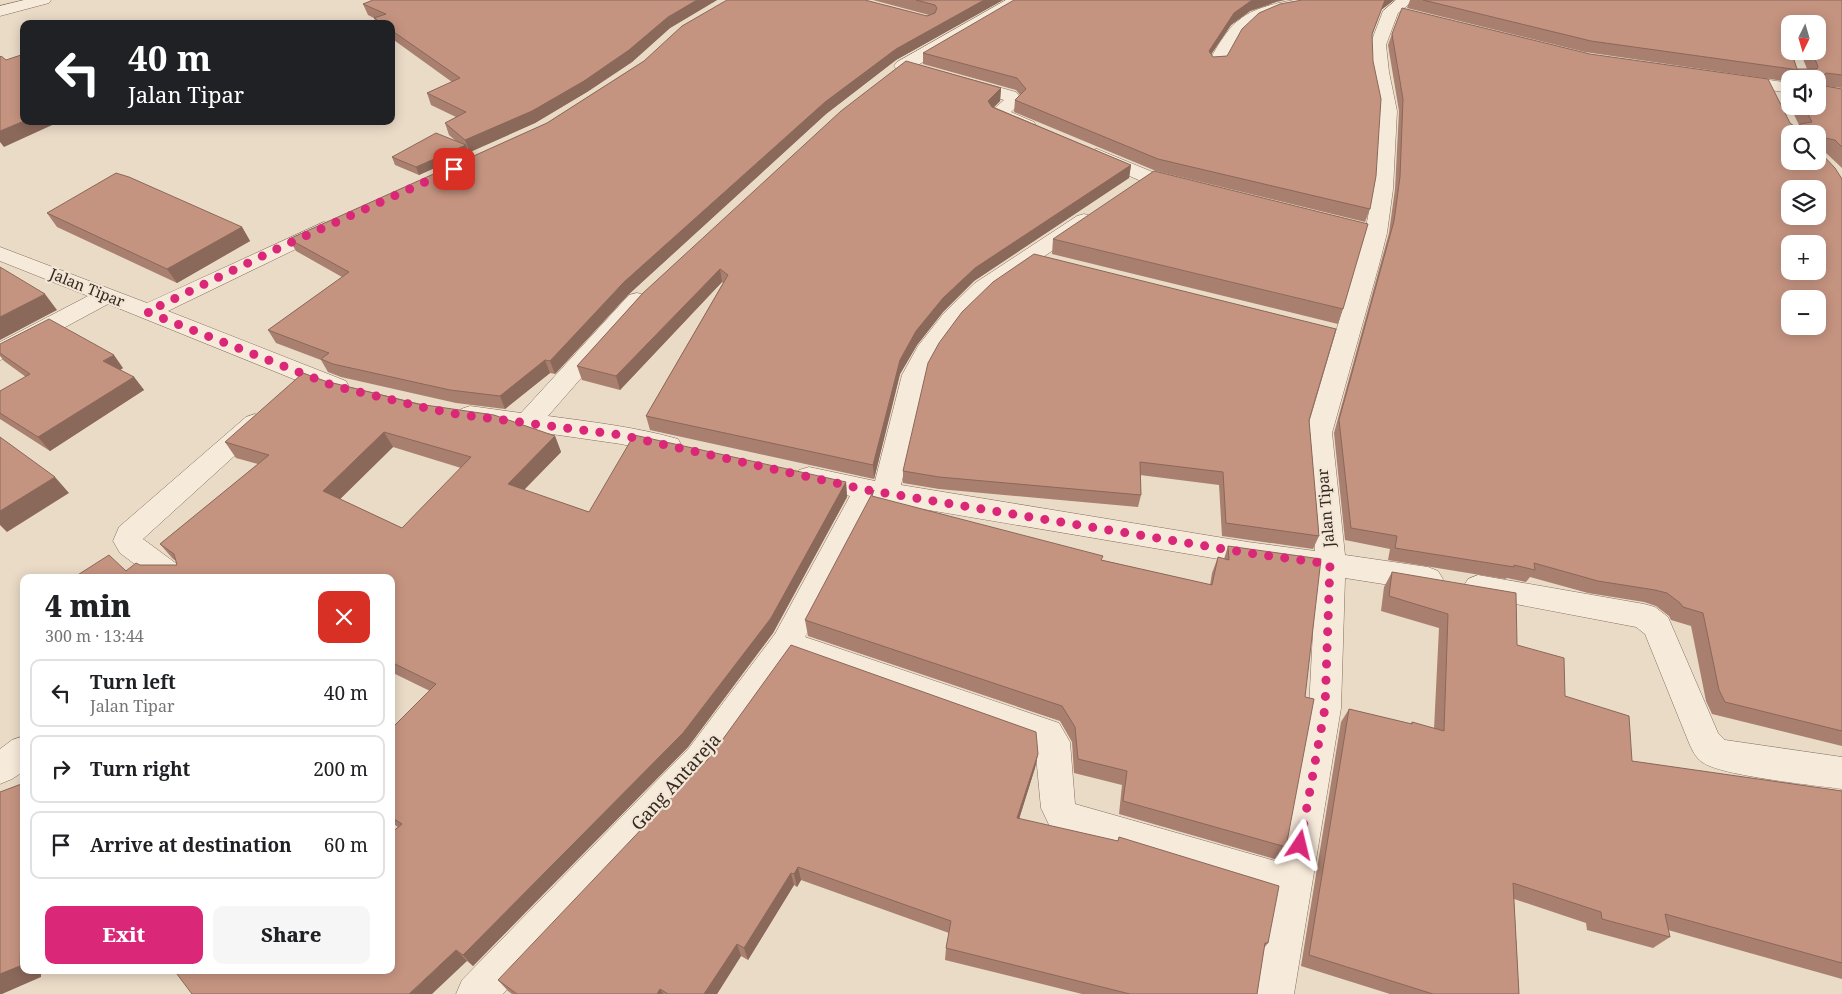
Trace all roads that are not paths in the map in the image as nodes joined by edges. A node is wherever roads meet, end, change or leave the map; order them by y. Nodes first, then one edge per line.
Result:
1 (43, 0) edge
2 (1017, 0) edge
3 (1324, 0) edge
4 (1403, 9) edge
5 (0, 11) edge
6 (1217, 63) edge
7 (1720, 78) edge
8 (1768, 84) junction
9 (1781, 86) edge
10 (1777, 101) edge
11 (1041, 132) edge
12 (1084, 149) edge
13 (1148, 182) edge
14 (1100, 209) edge
15 (337, 222) edge
16 (0, 253) edge
17 (1028, 257) junction
18 (1057, 264) edge
19 (650, 288) edge
20 (106, 296) junction
21 (147, 312) junction
22 (0, 352) edge
23 (308, 376) junction
24 (362, 392) edge
25 (448, 412) edge
26 (528, 422) junction
27 (687, 450) edge
28 (791, 473) edge
29 (876, 491) junction
30 (1330, 564) junction
31 (170, 574) edge
32 (786, 643) junction
33 (20, 754) edge
34 (0, 768) edge
35 (1842, 773) edge
36 (1294, 885) junction
37 (476, 994) edge
38 (1274, 994) edge

1 - 5 street
2 - 11 street
3 - 6 street
4 - 30 street, Jalan Tipar
7 - 8 street
8 - 9 street
8 - 10 street
12 - 13 street
14 - 17 street, Gang Antareja
15 - 21 street
16 - 20 street, Jalan Tipar
17 - 18 street
17 - 29 street, Gang Antareja
19 - 26 street
20 - 21 street, Jalan Tipar
20 - 22 street
21 - 23 street, Jalan Tipar
23 - 24 street, Jalan Tipar
23 - 31 street
25 - 26 street
26 - 27 street
28 - 29 street, Jalan Tipar
29 - 30 street, Jalan Tipar
29 - 32 street, Gang Antareja
30 - 35 street
30 - 36 street
32 - 36 street
32 - 37 street, Gang Antareja
33 - 34 street
36 - 38 street

